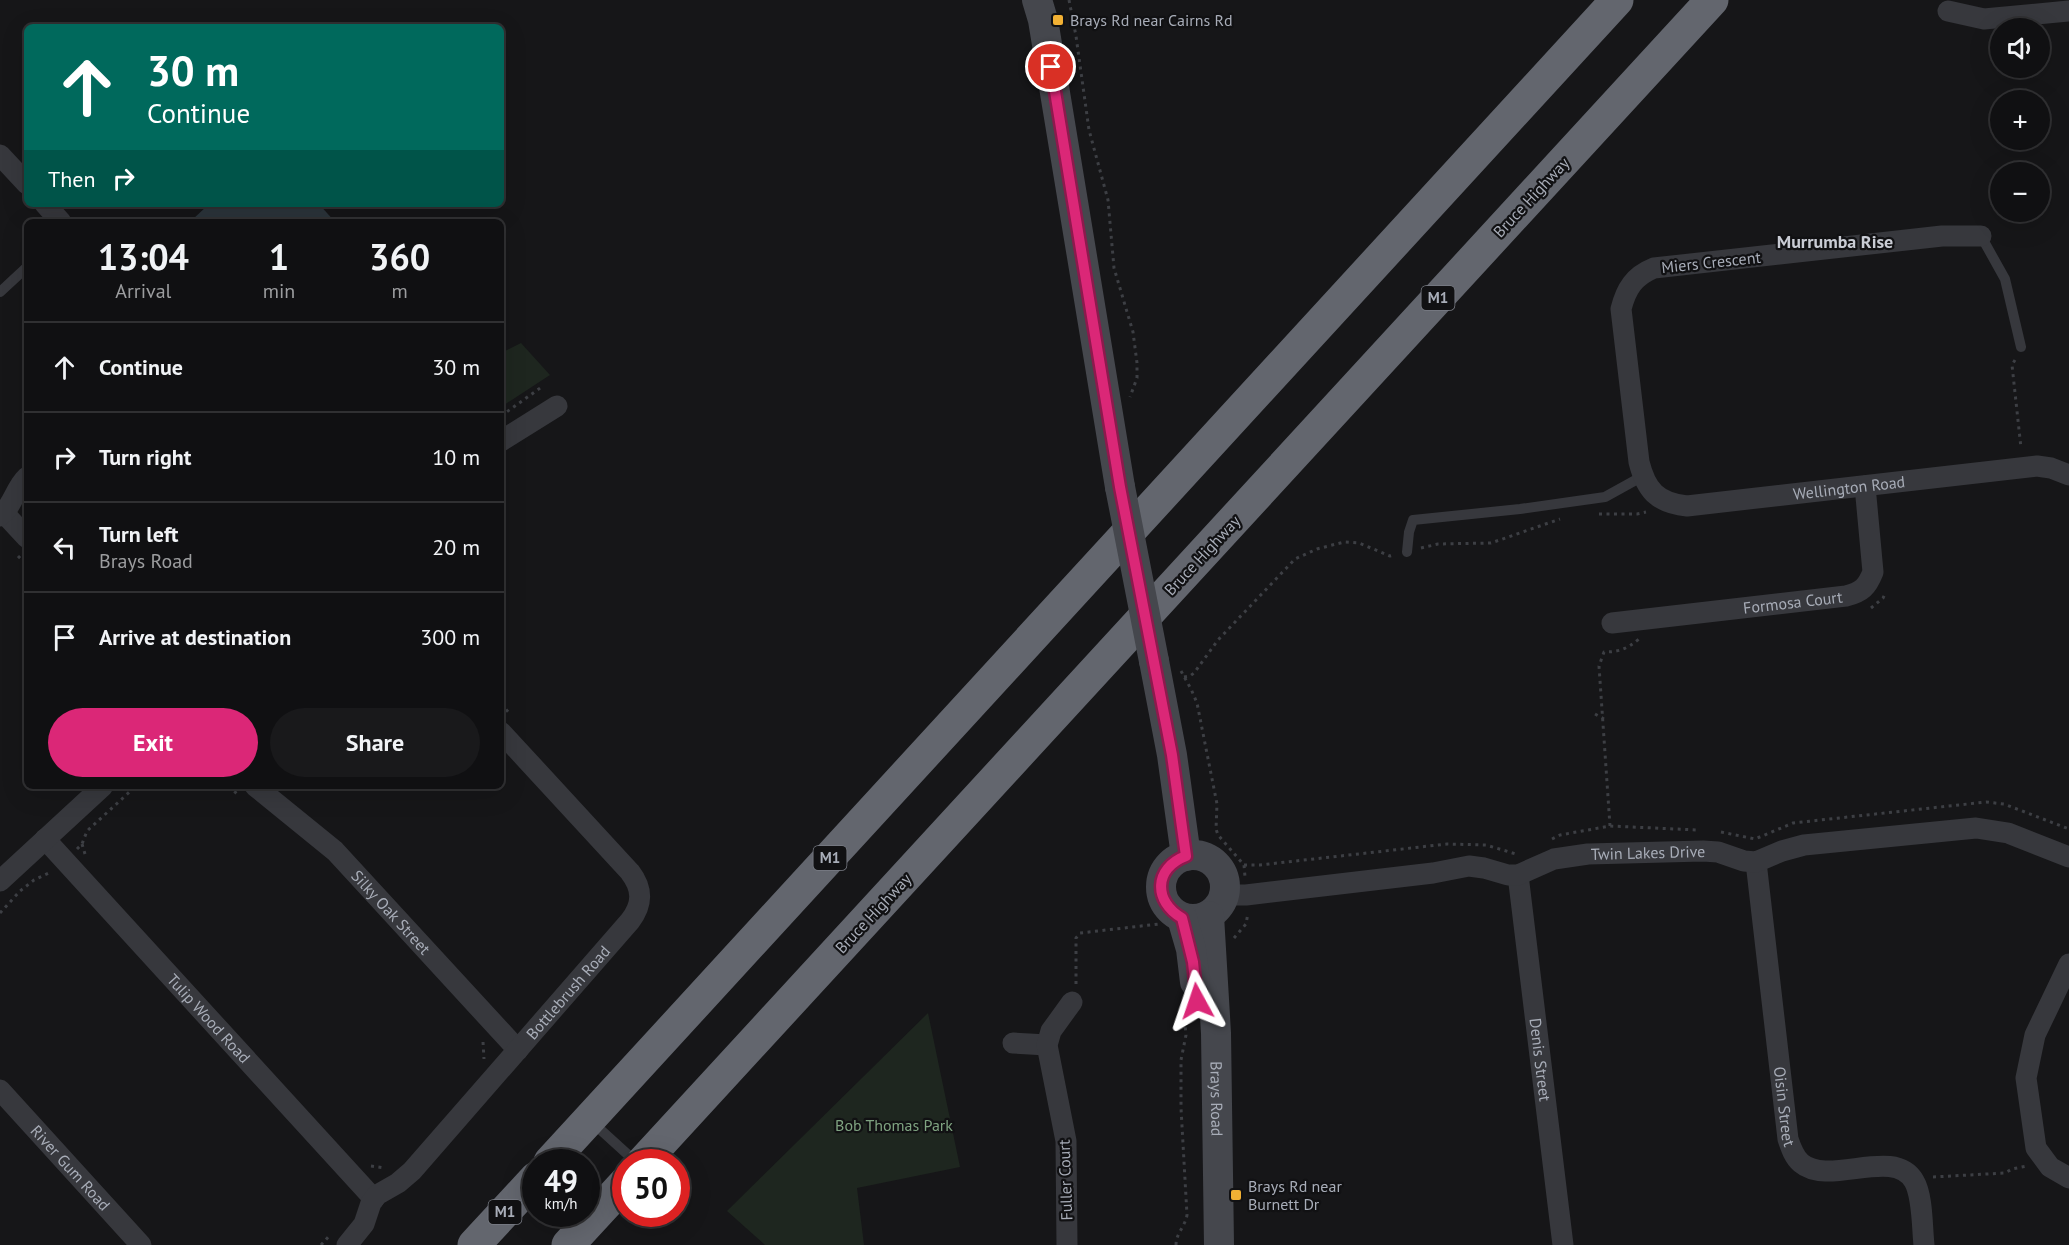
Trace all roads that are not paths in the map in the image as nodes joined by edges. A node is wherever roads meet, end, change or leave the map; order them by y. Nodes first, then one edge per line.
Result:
1 (1037, 0) edge
2 (1617, 0) edge
3 (1712, 0) edge
4 (1948, 11) dead end
5 (2069, 11) edge
6 (0, 155) edge
7 (24, 181) edge
8 (48, 207) edge
9 (58, 219) edge
10 (1981, 236) joint
11 (24, 270) edge
12 (0, 292) edge
13 (2021, 347) road end
14 (557, 406) dead end
15 (504, 439) edge
16 (2069, 475) edge
17 (1643, 476) junction
18 (24, 480) edge
19 (1865, 486) junction
20 (2, 514) edge
21 (24, 535) edge
22 (1407, 552) road end
23 (1612, 623) dead end
24 (504, 735) edge
25 (100, 789) edge
26 (247, 792) edge
27 (45, 839) junction
28 (1186, 856) junction
29 (2069, 857) edge
30 (1756, 862) junction
31 (1518, 875) junction
32 (0, 881) edge
33 (1195, 914) junction
34 (2069, 964) edge
35 (1072, 1002) road end
36 (1013, 1043) dead end
37 (1047, 1045) junction
38 (518, 1050) junction
39 (0, 1090) edge
40 (589, 1120) junction
41 (562, 1149) edge
42 (621, 1149) edge
43 (655, 1149) edge
44 (2069, 1178) edge
45 (522, 1193) edge
46 (612, 1197) edge
47 (374, 1199) junction
48 (141, 1245) edge
49 (347, 1245) edge
50 (474, 1245) edge
51 (568, 1245) edge
52 (1067, 1245) edge
53 (1201, 1245) edge
54 (1219, 1245) edge
55 (1563, 1245) edge
56 (1924, 1245) edge

1 - 28 main road, bridge
2 - 40 highway, M1
3 - 43 highway, Bruce Highway / M1
4 - 5 street
6 - 7 street
8 - 9 street
10 - 13 lane, Miers Crescent
10 - 17 street, Miers Crescent
11 - 12 lane
14 - 15 street
16 - 19 street, Wellington Road
17 - 19 street, Wellington Road
17 - 22 lane
18 - 20 street
19 - 23 street, Formosa Court
20 - 21 street
24 - 38 street, Bottlebrush Road
25 - 27 street
26 - 38 street, Silky Oak Street
27 - 32 street
27 - 47 street, Tulip Wood Road
28 - 33 main road
28 - 33 main road
29 - 30 street
30 - 31 street, Twin Lakes Drive
30 - 56 street, Oisin Street
31 - 33 street
31 - 55 street, Denis Street
33 - 53 main road, Brays Road
33 - 54 main road, Brays Road
34 - 44 street
35 - 37 street
36 - 37 street
37 - 52 street, Fuller Court
38 - 47 street, Bottlebrush Road
39 - 48 street, River Gum Road
40 - 41 highway, M1
40 - 42 lane
45 - 50 highway, M1
46 - 51 highway
47 - 49 street

